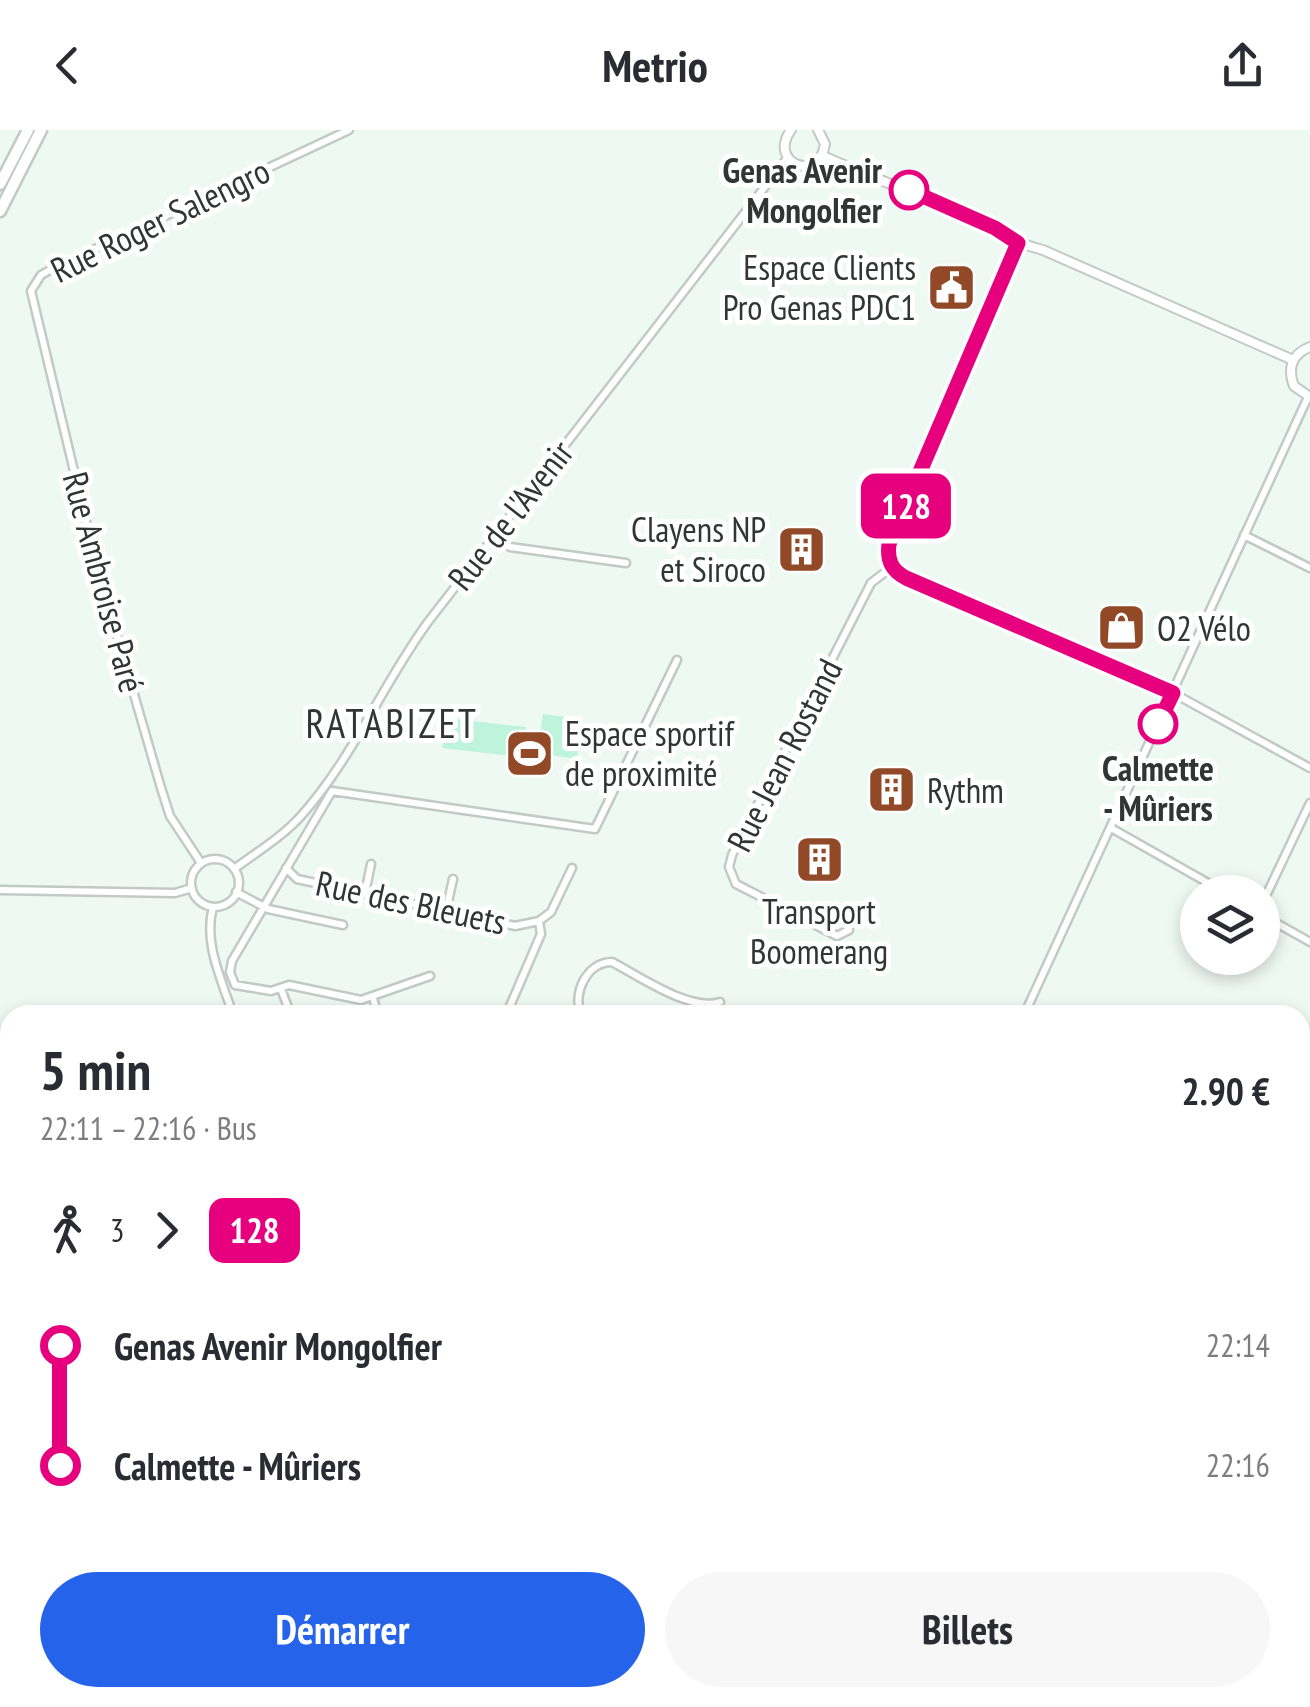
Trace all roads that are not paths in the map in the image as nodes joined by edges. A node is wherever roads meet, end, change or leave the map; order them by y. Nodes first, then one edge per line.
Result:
1 (28, 130) edge
2 (41, 130) edge
3 (349, 130) edge
4 (818, 130) edge
5 (787, 131) edge
6 (822, 156) junction
7 (788, 158) junction
8 (0, 184) edge
9 (0, 212) edge
10 (1018, 243) junction
11 (30, 290) joint
12 (1310, 347) edge
13 (1293, 360) junction
14 (1309, 397) edge
15 (1244, 535) junction
16 (494, 536) junction
17 (626, 564) dead end
18 (892, 567) junction
19 (1310, 568) edge
20 (678, 660) dead end
21 (1173, 693) junction
22 (1310, 768) edge
23 (1310, 804) edge
24 (1111, 828) junction
25 (201, 864) junction
26 (370, 864) dead end
27 (234, 868) junction
28 (286, 868) junction
29 (572, 868) dead end
30 (1194, 875) edge
31 (1276, 875) edge
32 (453, 879) dead end
33 (192, 888) junction
34 (0, 890) edge
35 (236, 892) junction
36 (365, 893) junction
37 (264, 906) junction
38 (213, 908) junction
39 (446, 911) junction
40 (540, 920) junction
41 (343, 925) dead end
42 (1280, 925) edge
43 (849, 930) dead end
44 (1310, 942) edge
45 (430, 976) dead end
46 (280, 988) junction
47 (373, 998) junction
48 (691, 1002) junction
49 (720, 1002) dead end
50 (230, 1005) edge
51 (287, 1005) edge
52 (375, 1005) edge
53 (510, 1005) edge
54 (579, 1005) edge
55 (690, 1005) edge
56 (704, 1005) edge
57 (711, 1005) edge
58 (1029, 1005) edge

1 - 8 main road
2 - 9 main road
3 - 11 street, Rue Roger Salengro
4 - 6 street
5 - 7 street
6 - 7 street
6 - 10 street
7 - 16 street, Rue de l'Avenir
10 - 13 street
10 - 18 street
11 - 25 street, Rue Ambroise Paré
12 - 13 street
13 - 14 street
14 - 15 street
15 - 19 street
15 - 21 street
16 - 17 street
16 - 27 street, Rue de l'Avenir
18 - 21 street
18 - 43 street, Rue Jean Rostand
20 - 28 street
21 - 22 street
21 - 24 street
23 - 31 street
24 - 30 street
24 - 58 street
25 - 27 street
25 - 33 street
26 - 36 street
27 - 35 street
28 - 36 street, Rue des Bleuets
28 - 37 street
29 - 40 street, Rue des Bleuets
32 - 39 street
33 - 34 street
33 - 38 street
35 - 37 street
35 - 38 street
36 - 39 street, Rue des Bleuets
37 - 41 street
37 - 46 street
38 - 50 street
39 - 40 street, Rue des Bleuets
40 - 53 street, Rue des Bleuets
42 - 44 street
45 - 47 street
46 - 47 street
46 - 51 street
47 - 52 street
48 - 54 street
48 - 55 street
48 - 56 street
49 - 57 street

